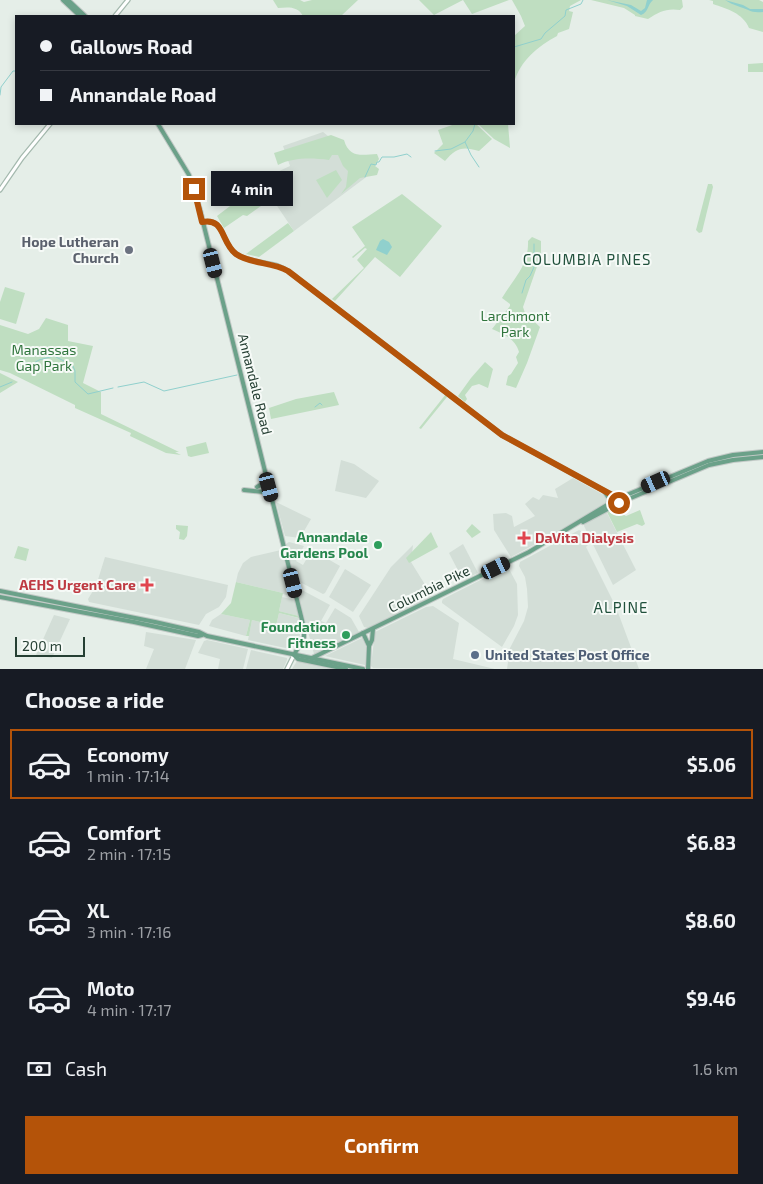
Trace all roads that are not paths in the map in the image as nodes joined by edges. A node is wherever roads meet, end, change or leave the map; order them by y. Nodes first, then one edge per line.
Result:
1 (63, 0) edge
2 (68, 0) edge
3 (128, 0) edge
4 (79, 15) edge
5 (84, 15) edge
6 (116, 15) edge
7 (49, 125) edge
8 (159, 125) edge
9 (0, 190) edge
10 (202, 222) junction
11 (763, 452) edge
12 (763, 457) edge
13 (265, 474) junction
14 (257, 487) dead end
15 (244, 490) dead end
16 (604, 491) junction
17 (618, 501) junction
18 (273, 502) junction
19 (607, 505) junction
20 (581, 522) junction
21 (0, 591) edge
22 (0, 597) edge
23 (373, 629) junction
24 (363, 633) junction
25 (202, 635) junction
26 (369, 646) junction
27 (294, 655) junction
28 (312, 658) junction
29 (288, 669) edge
30 (346, 669) edge
31 (363, 669) edge
32 (368, 669) edge

1 - 4 main road
2 - 5 main road
3 - 6 main road
7 - 9 main road
8 - 10 main road, Annandale Road
10 - 13 main road, Annandale Road
10 - 16 main road
11 - 17 main road, Columbia Pike
12 - 17 main road, Columbia Pike
13 - 14 main road
13 - 18 main road, Annandale Road
15 - 18 main road
16 - 17 main road
16 - 19 main road
17 - 19 main road, Columbia Pike
17 - 20 main road, Columbia Pike
18 - 27 main road, Annandale Road
19 - 20 main road, Columbia Pike
20 - 23 main road, Columbia Pike
21 - 25 main road
22 - 25 main road
23 - 24 main road, Columbia Pike
23 - 26 main road
24 - 26 main road
24 - 28 main road, Columbia Pike
25 - 27 main road
26 - 32 main road
27 - 28 main road
27 - 29 main road
27 - 30 main road
28 - 31 main road

